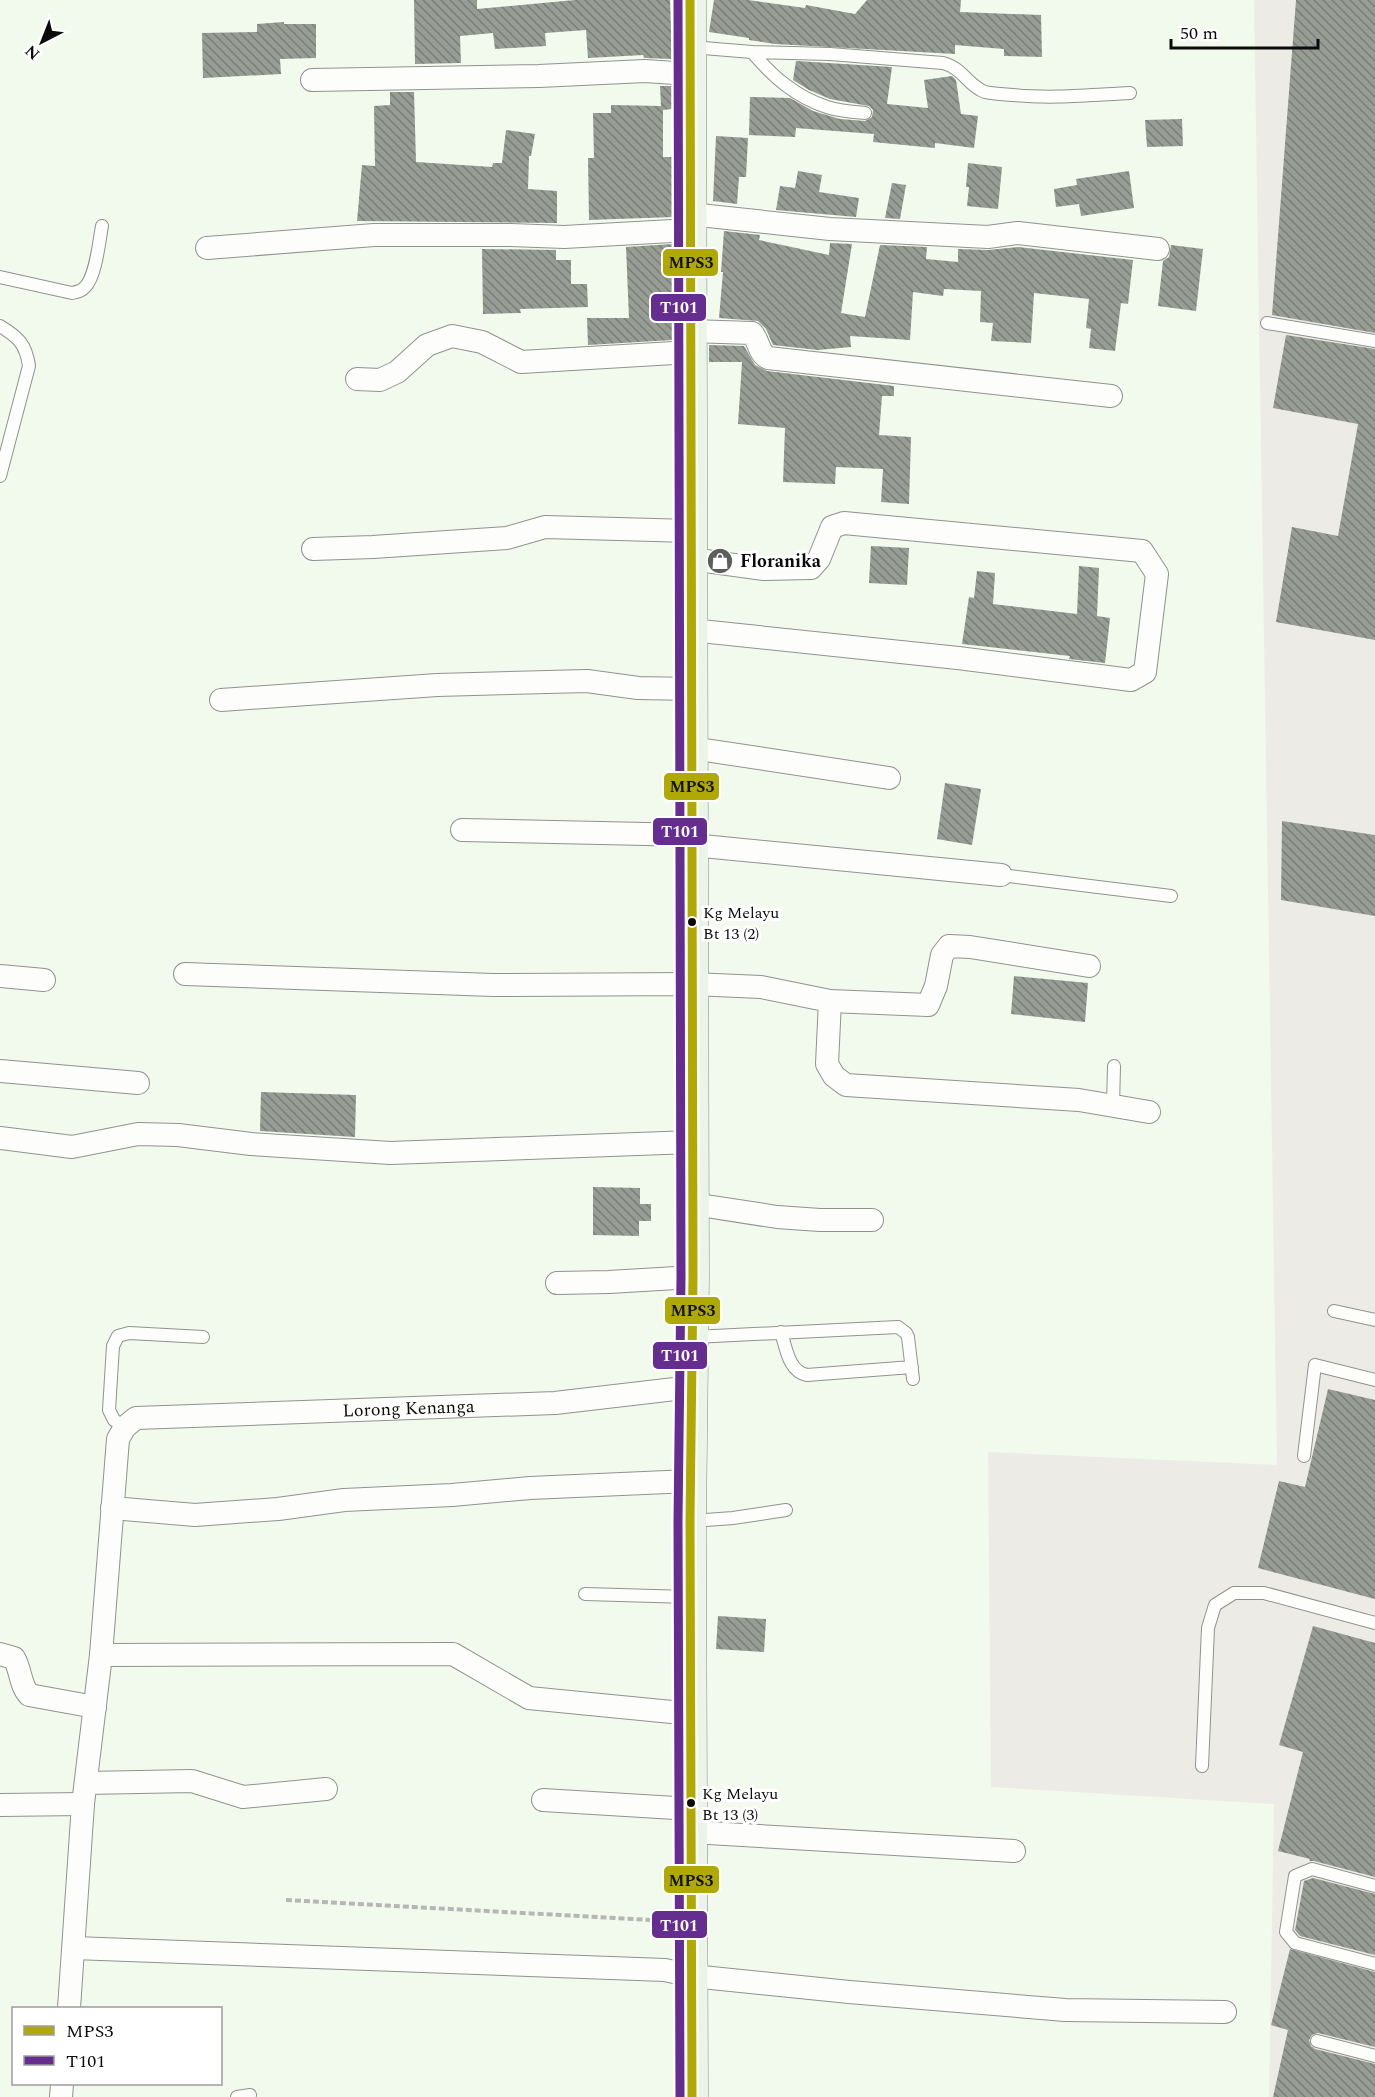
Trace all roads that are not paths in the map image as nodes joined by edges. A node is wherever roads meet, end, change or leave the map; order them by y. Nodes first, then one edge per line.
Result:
1 (690, 0) edge
2 (752, 52) junction
3 (690, 61) junction
4 (312, 80) dead end
5 (1130, 93) dead end
6 (865, 113) dead end
7 (690, 222) junction
8 (102, 226) dead end
9 (207, 248) dead end
10 (1158, 249) dead end
11 (0, 277) edge
12 (1267, 323) dead end
13 (0, 326) edge
14 (1375, 341) edge
15 (691, 342) junction
16 (357, 379) dead end
17 (1110, 396) dead end
18 (0, 476) edge
19 (691, 545) junction
20 (313, 549) dead end
21 (691, 630) junction
22 (691, 689) junction
23 (221, 700) dead end
24 (692, 748) junction
25 (889, 778) dead end
26 (462, 830) dead end
27 (692, 840) junction
28 (1001, 875) joint
29 (1171, 896) dead end
30 (1089, 966) dead end
31 (185, 974) dead end
32 (0, 975) edge
33 (44, 980) dead end
34 (692, 984) junction
35 (830, 1001) junction
36 (1114, 1066) dead end
37 (0, 1071) edge
38 (138, 1083) dead end
39 (1113, 1106) junction
40 (1149, 1112) dead end
41 (0, 1138) edge
42 (692, 1142) junction
43 (693, 1204) junction
44 (872, 1220) dead end
45 (693, 1277) junction
46 (557, 1283) dead end
47 (1334, 1311) dead end
48 (1375, 1320) edge
49 (781, 1332) junction
50 (203, 1336) dead end
51 (693, 1337) junction
52 (1375, 1380) edge
53 (692, 1387) junction
54 (125, 1427) junction
55 (1304, 1456) dead end
56 (690, 1481) junction
57 (112, 1508) junction
58 (786, 1510) dead end
59 (690, 1521) junction
60 (585, 1594) dead end
61 (690, 1597) junction
62 (1375, 1623) edge
63 (0, 1654) edge
64 (101, 1655) junction
65 (95, 1707) junction
66 (692, 1714) junction
67 (1202, 1766) dead end
68 (327, 1789) dead end
69 (84, 1793) junction
70 (543, 1800) dead end
71 (0, 1805) edge
72 (691, 1820) junction
73 (1014, 1851) dead end
74 (1375, 1886) edge
75 (74, 1947) junction
76 (1375, 1964) edge
77 (692, 1976) junction
78 (69, 2007) edge
79 (1225, 2012) dead end
80 (1317, 2041) dead end
81 (1375, 2056) edge
82 (250, 2095) dead end
83 (237, 2097) edge
84 (692, 2097) edge

1 - 3 main road
2 - 3 lane
2 - 5 lane
2 - 6 lane
3 - 4 street
3 - 7 main road
7 - 9 street
7 - 10 street
7 - 15 main road
8 - 11 lane
12 - 14 lane
13 - 18 lane
15 - 16 street
15 - 17 street
15 - 19 main road
19 - 20 street
19 - 21 main road
19 - 21 street
21 - 22 main road
22 - 23 street
22 - 24 main road
24 - 25 street
24 - 27 main road
26 - 27 street
27 - 28 street
27 - 34 main road
28 - 29 lane
30 - 35 street
31 - 34 street
32 - 33 street
34 - 35 street
34 - 42 main road
35 - 39 street
36 - 39 lane
37 - 38 street
39 - 40 street
41 - 42 street
42 - 43 main road
43 - 44 street
43 - 45 main road
45 - 46 street
45 - 51 main road
47 - 48 lane
49 - 49 lane
49 - 51 lane
50 - 54 lane
51 - 53 main road
52 - 55 lane
53 - 54 street, Lorong Kenanga
53 - 56 main road
54 - 57 street
56 - 57 street
56 - 59 main road
57 - 64 street
58 - 59 lane
59 - 61 main road
60 - 61 lane
61 - 66 main road
62 - 67 lane
63 - 65 street
64 - 65 street
64 - 66 street
65 - 69 street
66 - 72 main road
68 - 69 street
69 - 71 street
69 - 75 street
70 - 72 street
72 - 73 street
72 - 77 main road
74 - 76 lane
75 - 77 street
75 - 78 street
77 - 79 street
77 - 84 main road
80 - 81 lane
82 - 83 lane

